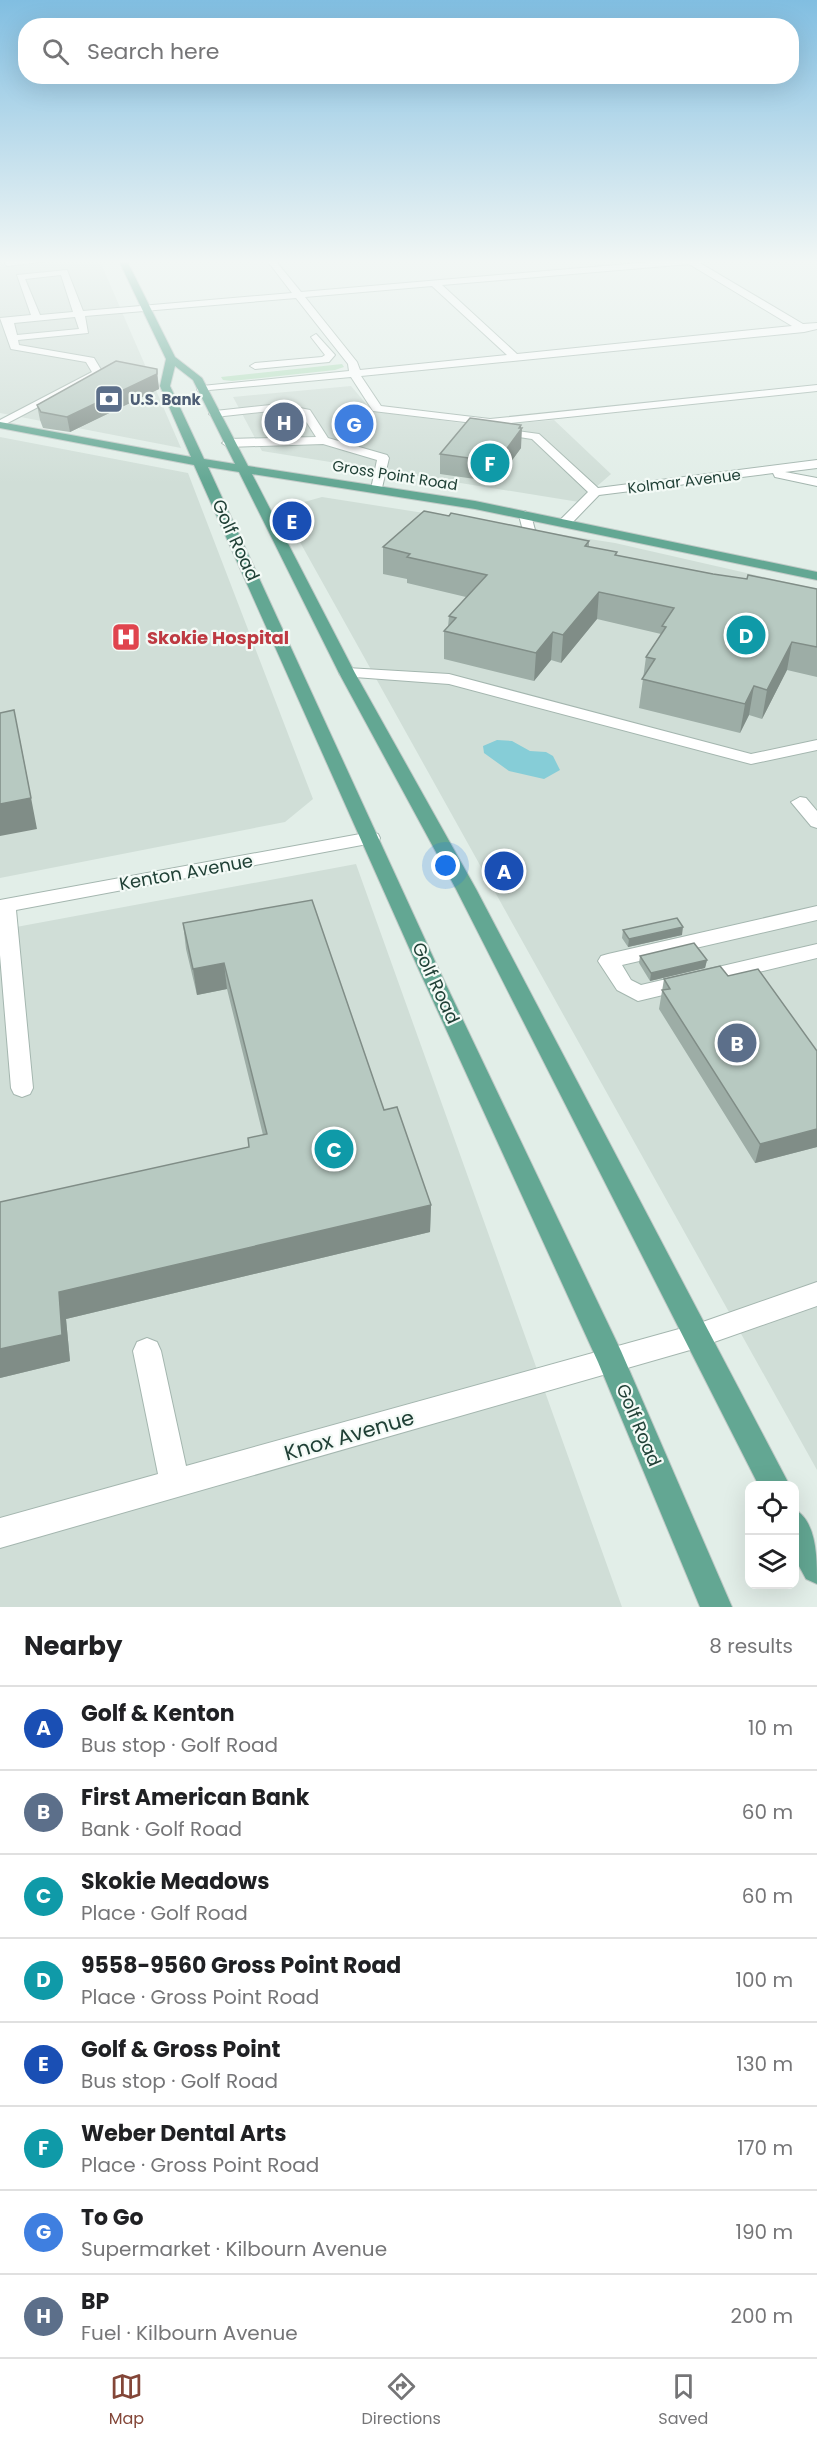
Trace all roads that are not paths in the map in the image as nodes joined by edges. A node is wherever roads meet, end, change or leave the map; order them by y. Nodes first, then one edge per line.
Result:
1 (11, 334) edge
2 (58, 334) edge
3 (159, 334) edge
4 (313, 334) edge
5 (329, 334) edge
6 (490, 334) edge
7 (743, 334) edge
8 (13, 339) junction
9 (515, 357) junction
10 (171, 359) junction
11 (255, 366) dead end
12 (354, 374) junction
13 (259, 383) junction
14 (817, 388) edge
15 (202, 389) junction
16 (280, 407) junction
17 (215, 414) junction
18 (0, 425) edge
19 (503, 432) edge
20 (324, 440) junction
21 (228, 443) junction
22 (201, 462) junction
23 (817, 464) edge
24 (241, 468) junction
25 (765, 471) junction
26 (817, 482) edge
27 (377, 489) junction
28 (596, 492) junction
29 (525, 515) junction
30 (564, 523) junction
31 (555, 546) edge
32 (817, 576) edge
33 (347, 673) junction
34 (817, 745) edge
35 (800, 802) dead end
36 (817, 822) edge
37 (371, 838) junction
38 (3, 906) edge
39 (817, 914) edge
40 (817, 951) edge
41 (22, 1088) dead end
42 (817, 1294) edge
43 (697, 1336) junction
44 (147, 1351) dead end
45 (611, 1360) junction
46 (773, 1481) edge
47 (175, 1485) junction
48 (799, 1532) edge
49 (0, 1533) edge
50 (817, 1568) edge
51 (717, 1607) edge

1 - 8 street
2 - 8 street
3 - 10 main road, Golf Road
4 - 11 street
5 - 12 street
6 - 9 street
7 - 9 street
8 - 18 street
9 - 12 street
10 - 15 main road, Golf Road
10 - 22 main road, Golf Road
12 - 13 street
12 - 14 street
13 - 15 street
13 - 16 street
15 - 17 main road, Golf Road
16 - 17 street
16 - 20 street
17 - 21 main road, Golf Road
18 - 22 main road, Gross Point Road
19 - 28 street
20 - 21 street
20 - 27 street
21 - 24 main road, Golf Road
22 - 24 main road, Gross Point Road
22 - 37 main road, Golf Road
23 - 25 street, Kolmar Avenue
24 - 27 main road, Gross Point Road
24 - 33 main road, Golf Road
25 - 26 street
25 - 28 street, Kolmar Avenue
27 - 29 main road, Gross Point Road
28 - 30 street
29 - 30 main road, Gross Point Road
29 - 31 street
30 - 32 main road, Gross Point Road
33 - 34 street
33 - 43 main road, Golf Road
35 - 36 street
37 - 38 street, Kenton Avenue
37 - 45 main road, Golf Road
38 - 41 street
39 - 40 street
42 - 43 street, Knox Avenue
43 - 45 street, Knox Avenue
43 - 46 main road, Golf Road
44 - 47 street
45 - 47 street, Knox Avenue
45 - 51 main road, Golf Road
47 - 49 street, Knox Avenue
48 - 50 main road

